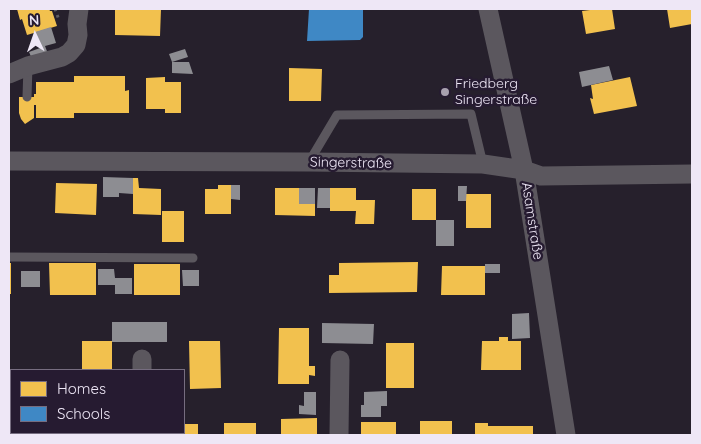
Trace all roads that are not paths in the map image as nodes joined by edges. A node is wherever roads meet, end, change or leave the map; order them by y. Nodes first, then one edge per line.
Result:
1 (79, 9) edge
2 (488, 9) edge
3 (28, 66) junction
4 (9, 73) edge
5 (27, 97) dead end
6 (9, 161) edge
7 (309, 162) junction
8 (484, 164) junction
9 (524, 170) junction
10 (692, 174) edge
11 (9, 257) edge
12 (194, 258) dead end
13 (340, 360) dead end
14 (339, 435) edge
15 (566, 435) edge

1 - 3 street
2 - 9 street, Asamstraße
3 - 4 street
3 - 5 lane
6 - 7 street, Singerstraße
7 - 8 street, Singerstraße
7 - 8 lane
8 - 9 street, Singerstraße
9 - 10 street, Singerstraße
9 - 15 street, Asamstraße
11 - 12 lane
13 - 14 street

